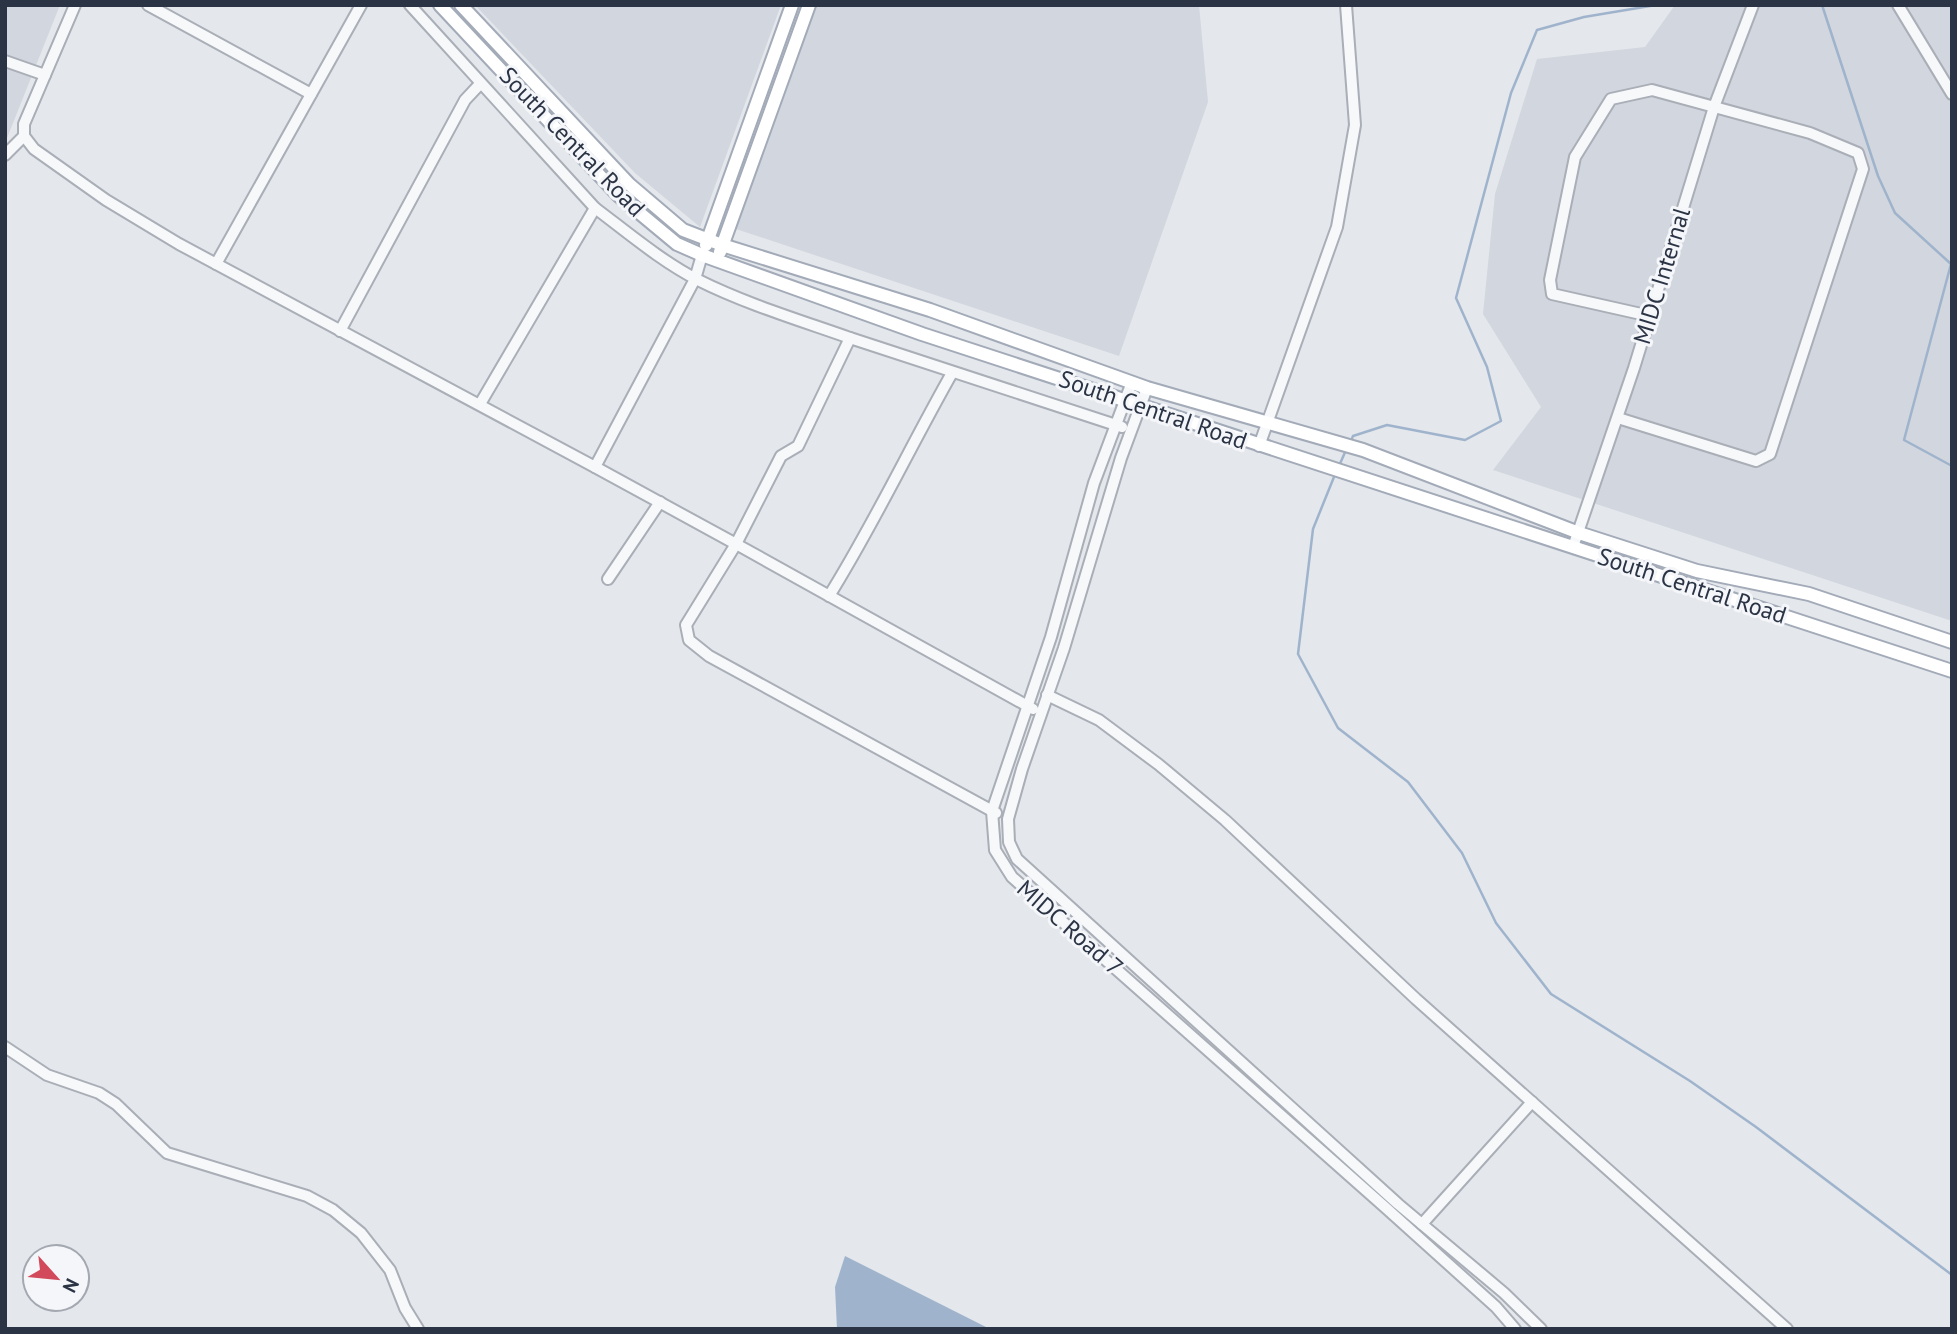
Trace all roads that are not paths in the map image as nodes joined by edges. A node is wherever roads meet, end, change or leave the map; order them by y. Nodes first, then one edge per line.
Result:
1 (75, 5) edge
2 (148, 5) edge
3 (360, 5) edge
4 (410, 5) edge
5 (792, 5) edge
6 (809, 5) edge
7 (1346, 5) edge
8 (1753, 5) edge
9 (1898, 5) edge
10 (453, 8) edge
11 (5, 61) edge
12 (46, 75) junction
13 (480, 84) junction
14 (311, 94) junction
15 (1952, 94) edge
16 (1714, 107) junction
17 (24, 136) junction
18 (5, 155) edge
19 (596, 208) junction
20 (708, 240) junction
21 (722, 245) junction
22 (702, 255) junction
23 (717, 260) junction
24 (216, 264) junction
25 (695, 279) junction
26 (1650, 316) junction
27 (340, 331) junction
28 (850, 338) junction
29 (952, 373) junction
30 (1132, 382) junction
31 (1147, 388) junction
32 (1126, 399) junction
33 (480, 404) junction
34 (1141, 404) junction
35 (1618, 418) junction
36 (1267, 423) junction
37 (1116, 425) junction
38 (1132, 429) junction
39 (1259, 446) junction
40 (595, 467) junction
41 (660, 502) junction
42 (1579, 533) junction
43 (736, 544) junction
44 (1573, 547) junction
45 (608, 579) dead end
46 (829, 596) junction
47 (1952, 642) edge
48 (1952, 671) edge
49 (1047, 695) junction
50 (1028, 706) junction
51 (1041, 713) junction
52 (992, 811) junction
53 (1008, 819) junction
54 (1069, 907) junction
55 (1058, 916) junction
56 (5, 1047) edge
57 (1287, 1100) junction
58 (1532, 1102) junction
59 (1278, 1112) junction
60 (1422, 1224) junction
61 (1504, 1293) junction
62 (1496, 1307) junction
63 (418, 1329) edge
64 (1515, 1329) edge
65 (1541, 1329) edge
66 (1787, 1329) edge

1 - 12 street
2 - 14 street
3 - 14 street
4 - 13 street
5 - 20 main road
6 - 21 main road
7 - 36 street
8 - 16 street, MIDC Internal
9 - 15 street
10 - 20 main road, South Central Road
10 - 22 main road, South Central Road
11 - 12 street
12 - 17 street
13 - 19 street
13 - 27 street
14 - 24 street
16 - 26 street, MIDC Internal
16 - 26 street
16 - 35 street
17 - 18 street
17 - 24 street
19 - 25 street
19 - 33 street
20 - 21 main road, South Central Road
20 - 22 main road
21 - 23 main road
21 - 30 main road, South Central Road
22 - 23 main road, South Central Road
22 - 25 street
23 - 32 main road, South Central Road
24 - 27 street
25 - 28 street
25 - 40 street
26 - 35 street, MIDC Internal
27 - 33 street
28 - 29 street
28 - 43 street
29 - 37 street
29 - 46 street
30 - 31 main road, South Central Road
30 - 32 street, MIDC Road 7
31 - 34 street, MIDC Road 7
31 - 36 main road, South Central Road
32 - 34 main road, South Central Road
32 - 37 street, MIDC Road 7
33 - 40 street
34 - 38 street, MIDC Road 7
34 - 39 main road, South Central Road
35 - 42 street, MIDC Internal
36 - 39 street
36 - 42 main road, South Central Road
37 - 38 street
37 - 50 street, MIDC Road 7
38 - 49 street, MIDC Road 7
39 - 44 main road, South Central Road
40 - 41 street
41 - 43 street
41 - 45 street
42 - 44 street, MIDC Internal
42 - 47 main road, South Central Road
43 - 46 street
43 - 52 street
44 - 48 main road, South Central Road
46 - 50 street
49 - 51 street, MIDC Road 7
49 - 58 street
50 - 51 street
50 - 52 street, MIDC Road 7
51 - 53 street, MIDC Road 7
52 - 53 street
52 - 55 street, MIDC Road 7
53 - 54 street, MIDC Road 7
54 - 55 street
54 - 57 street, MIDC Road 7
55 - 59 street, MIDC Road 7
56 - 63 street
57 - 59 street
57 - 60 street, MIDC Road 7
58 - 60 street
58 - 66 street
59 - 62 street, MIDC Road 7
60 - 61 street, MIDC Road 7
61 - 62 street
61 - 65 street, MIDC Road 7
62 - 64 street, MIDC Road 7

